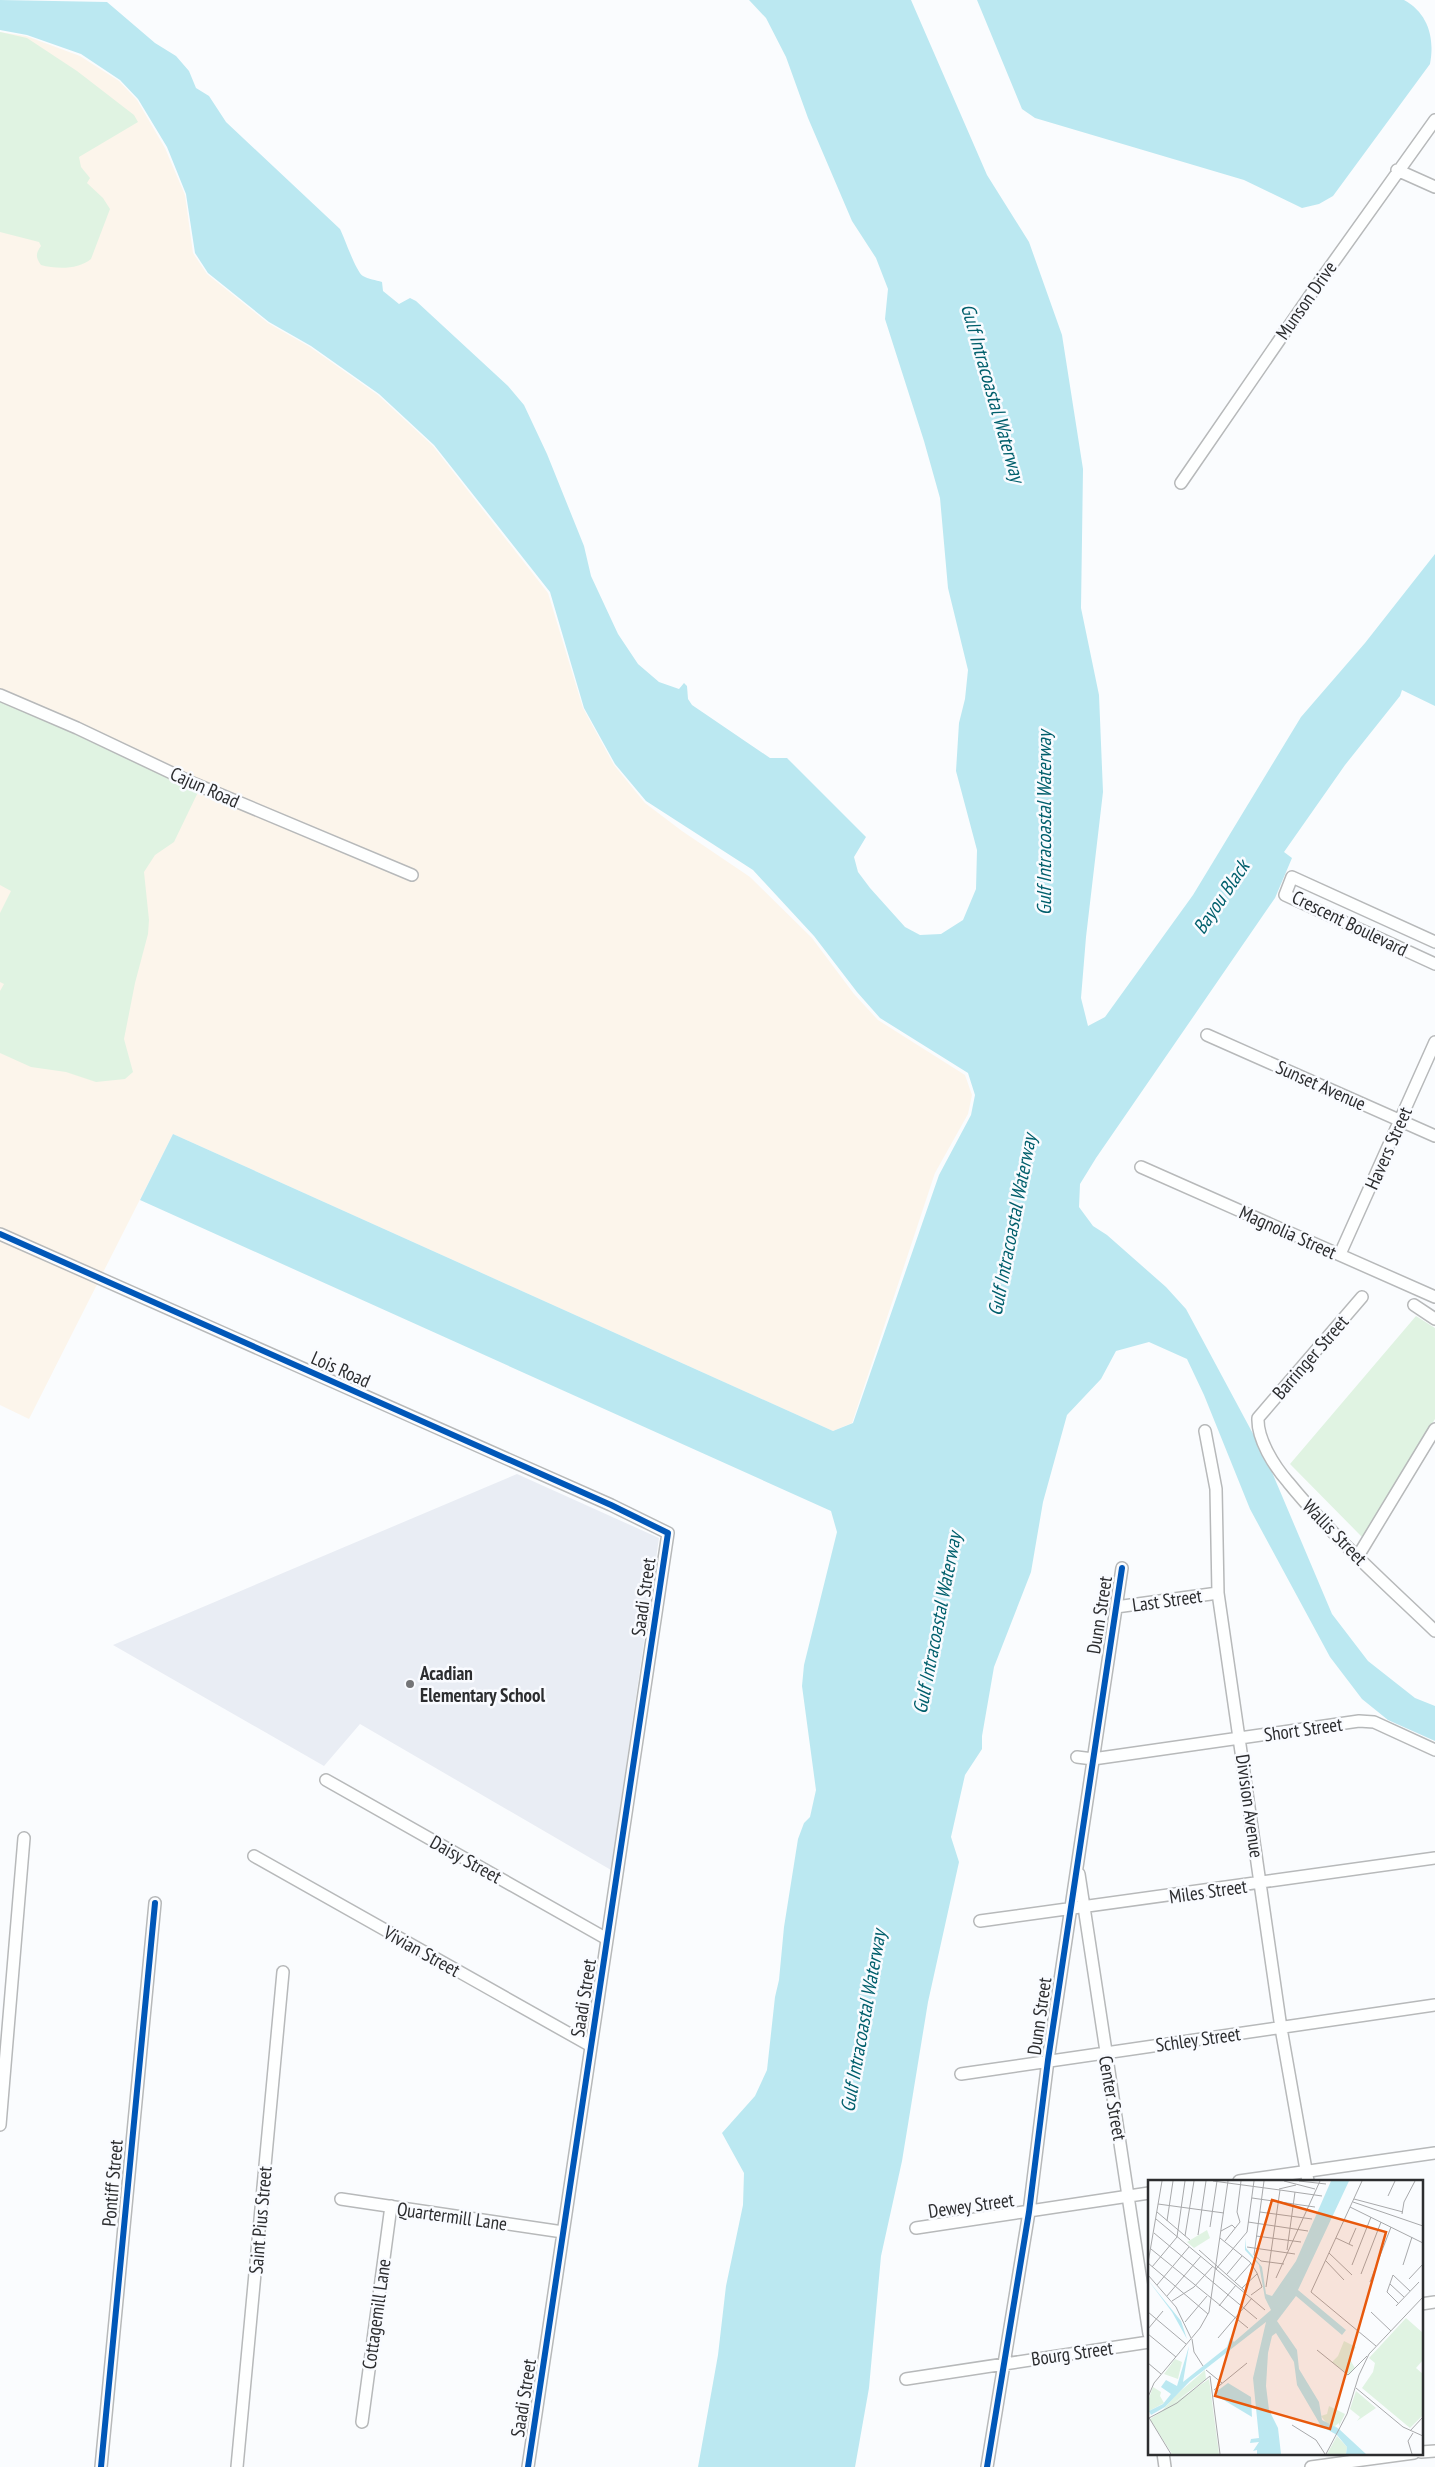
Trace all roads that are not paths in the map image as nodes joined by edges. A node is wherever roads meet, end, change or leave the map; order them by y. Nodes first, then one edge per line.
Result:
1 (1435, 120) edge
2 (1398, 170) junction
3 (1435, 187) edge
4 (1181, 482) dead end
5 (0, 695) edge
6 (412, 875) dead end
7 (1435, 942) edge
8 (1435, 964) edge
9 (1207, 1035) dead end
10 (1435, 1042) edge
11 (1400, 1120) junction
12 (1435, 1136) edge
13 (1141, 1167) dead end
14 (0, 1234) edge
15 (1340, 1254) junction
16 (1362, 1297) dead end
17 (1435, 1297) edge
18 (1414, 1305) dead end
19 (1435, 1319) edge
20 (1258, 1418) joint
21 (1435, 1429) edge
22 (1205, 1431) dead end
23 (668, 1533) joint
24 (1358, 1556) junction
25 (1122, 1568) dead end
26 (1218, 1593) junction
27 (1116, 1607) junction
28 (1435, 1632) edge
29 (1240, 1738) junction
30 (1435, 1750) edge
31 (1077, 1757) dead end
32 (1093, 1759) junction
33 (326, 1780) dead end
34 (24, 1838) dead end
35 (254, 1856) dead end
36 (1435, 1858) edge
37 (1077, 1863) junction
38 (1261, 1883) junction
39 (155, 1903) dead end
40 (1084, 1908) junction
41 (1070, 1910) junction
42 (980, 1921) dead end
43 (607, 1939) junction
44 (283, 1972) dead end
45 (1435, 2005) edge
46 (1281, 2028) junction
47 (591, 2046) junction
48 (1105, 2052) junction
49 (1048, 2060) junction
50 (961, 2074) dead end
51 (0, 2125) edge
52 (1435, 2153) edge
53 (1307, 2176) edge
54 (1253, 2180) edge
55 (1148, 2193) edge
56 (1129, 2196) junction
57 (341, 2199) dead end
58 (391, 2206) junction
59 (1029, 2212) junction
60 (916, 2228) dead end
61 (563, 2232) junction
62 (1435, 2302) edge
63 (1422, 2304) edge
64 (1148, 2327) edge
65 (1148, 2342) edge
66 (1002, 2364) junction
67 (906, 2379) dead end
68 (362, 2422) dead end
69 (1435, 2450) edge
70 (1422, 2452) edge
71 (1163, 2454) edge
72 (1406, 2454) edge
73 (1346, 2461) edge
74 (101, 2467) edge
75 (237, 2467) edge
76 (528, 2467) edge
77 (987, 2467) edge
78 (1165, 2467) edge
79 (1311, 2467) edge

1 - 2 street, Munson Drive
2 - 3 street
2 - 4 street, Munson Drive
5 - 6 street, Cajun Road
7 - 8 street, Crescent Boulevard
9 - 11 street, Sunset Avenue
10 - 11 street, Havers Street
11 - 12 street, Sunset Avenue
11 - 15 street, Havers Street
13 - 15 street, Magnolia Street
14 - 23 street, Lois Road
15 - 17 street, Magnolia Street
16 - 20 street, Barringer Street
18 - 19 street
20 - 24 street, Wallis Street
21 - 24 street
22 - 26 street, Division Avenue
23 - 43 street, Saadi Street
24 - 28 street, Wallis Street
25 - 27 street, Dunn Street
26 - 27 street, Last Street
26 - 29 street, Division Avenue
27 - 32 street, Dunn Street
29 - 30 street, Short Street
29 - 32 street, Short Street
29 - 38 street, Division Avenue
31 - 32 street, Short Street
32 - 37 street, Dunn Street
33 - 43 street, Daisy Street
34 - 51 street
35 - 47 street, Vivian Street
36 - 38 street, Miles Street
37 - 40 street, Center Street
37 - 41 street, Dunn Street
38 - 40 street, Miles Street
38 - 46 street, Division Avenue
39 - 74 street, Pontiff Street
40 - 41 street, Miles Street
40 - 48 street, Center Street
41 - 42 street, Miles Street
41 - 49 street, Dunn Street
43 - 47 street, Saadi Street
44 - 75 street, Saint Pius Street
45 - 46 street, Schley Street
46 - 48 street, Schley Street
46 - 53 street, Division Avenue
47 - 61 street, Saadi Street
48 - 49 street, Schley Street
48 - 56 street, Center Street
49 - 50 street, Schley Street
49 - 59 street, Dunn Street
52 - 53 street
53 - 54 street
55 - 56 street, Dewey Street
56 - 59 street, Dewey Street
56 - 64 street, Center Street
57 - 58 street, Quartermill Lane
58 - 61 street, Quartermill Lane
58 - 68 street, Cottagemill Lane
59 - 60 street, Dewey Street
59 - 66 street, Dunn Street
61 - 76 street, Saadi Street
62 - 63 street
65 - 66 street, Bourg Street
66 - 67 street, Bourg Street
66 - 77 street, Dunn Street
69 - 70 street
71 - 78 street
72 - 73 street
73 - 79 street

